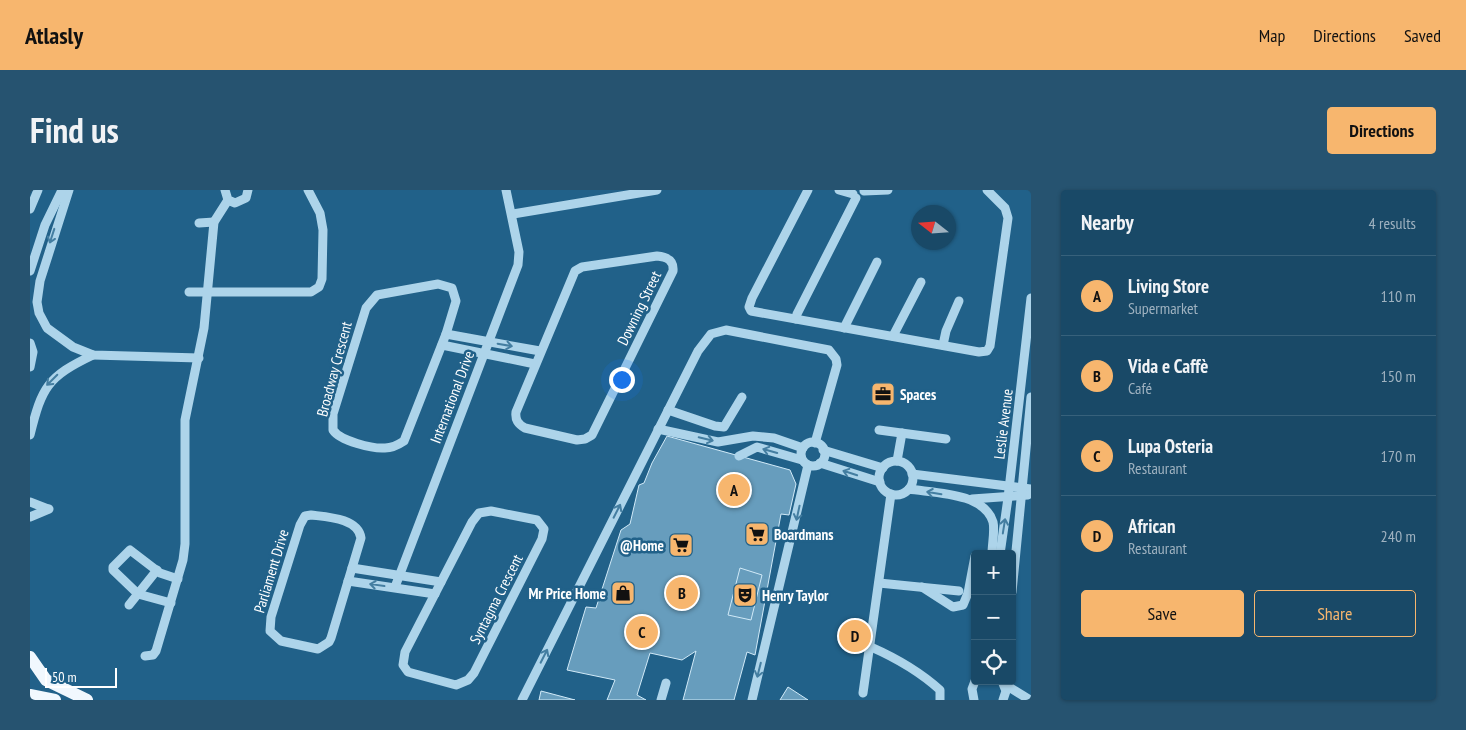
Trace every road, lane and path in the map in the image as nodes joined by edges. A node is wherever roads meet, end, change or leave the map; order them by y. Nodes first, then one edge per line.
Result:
1 (38, 190) edge
2 (62, 190) edge
3 (68, 190) edge
4 (225, 190) edge
5 (248, 190) edge
6 (308, 190) edge
7 (506, 190) edge
8 (657, 190) edge
9 (808, 190) edge
10 (839, 190) edge
11 (888, 190) edge
12 (987, 190) edge
13 (856, 192) edge
14 (228, 200) junction
15 (30, 209) edge
16 (513, 214) junction
17 (214, 222) junction
18 (199, 223) dead end
19 (877, 262) dead end
20 (30, 271) edge
21 (921, 282) dead end
22 (189, 292) dead end
23 (206, 292) junction
24 (1031, 298) edge
25 (959, 301) dead end
26 (796, 319) junction
27 (844, 328) junction
28 (446, 334) junction
29 (893, 336) junction
30 (487, 342) junction
31 (30, 343) edge
32 (442, 345) junction
33 (943, 345) junction
34 (540, 352) junction
35 (483, 354) junction
36 (93, 355) junction
37 (200, 358) junction
38 (534, 364) junction
39 (30, 367) edge
40 (742, 397) dead end
41 (1031, 397) edge
42 (668, 410) junction
43 (658, 429) junction
44 (878, 430) dead end
45 (902, 433) junction
46 (30, 434) edge
47 (946, 439) dead end
48 (816, 443) junction
49 (803, 448) junction
50 (824, 450) junction
51 (739, 456) dead end
52 (897, 461) junction
53 (805, 462) junction
54 (820, 463) junction
55 (883, 468) junction
56 (912, 474) junction
57 (880, 482) junction
58 (1009, 486) junction
59 (909, 489) junction
60 (1027, 491) edge
61 (891, 494) junction
62 (1008, 498) junction
63 (965, 499) junction
64 (30, 502) edge
65 (30, 517) edge
66 (992, 550) edge
67 (1001, 550) edge
68 (1016, 565) edge
69 (352, 568) junction
70 (157, 570) junction
71 (399, 575) junction
72 (971, 576) edge
73 (178, 578) junction
74 (348, 581) junction
75 (441, 582) junction
76 (879, 583) junction
77 (922, 587) junction
78 (395, 588) junction
79 (958, 591) dead end
80 (138, 594) junction
81 (435, 594) junction
82 (171, 603) junction
83 (129, 605) dead end
84 (871, 647) junction
85 (146, 656) dead end
86 (30, 657) edge
87 (666, 683) dead end
88 (974, 685) edge
89 (1004, 685) edge
90 (1006, 685) edge
91 (863, 693) dead end
92 (30, 696) edge
93 (55, 700) edge
94 (87, 700) edge
95 (522, 700) edge
96 (661, 700) edge
97 (752, 700) edge
98 (940, 700) edge
99 (974, 700) edge
100 (1003, 700) edge
101 (1030, 700) edge

1 - 15 street
2 - 20 street
3 -> 36 street
4 - 14 street
5 - 14 street
6 - 23 street
7 - 16 street, International Drive
8 - 16 street
9 - 26 street
10 - 13 street
11 - 13 street
12 - 33 street
13 - 26 street
14 - 17 street
16 - 30 street, International Drive
17 - 18 street
17 - 23 street
19 - 27 street
21 - 29 street
22 - 23 street
23 - 37 street
24 - 58 street, Leslie Avenue
25 - 33 street
26 - 27 street
27 - 29 street
28 - 30 street
28 - 32 street, Broadway Crescent
28 - 32 street, Broadway Crescent
29 - 33 street
30 -> 34 street
30 - 35 street, International Drive
31 - 39 street
32 - 35 street
34 - 38 street, Downing Street
34 - 38 street, Downing Street
35 - 38 street
35 - 71 street, International Drive
36 - 37 street
36 -> 46 street
37 - 73 street
40 - 42 street
41 - 60 street, Leslie Avenue
42 - 43 street
42 - 48 street
43 -> 49 street
95 -> 43 street
44 - 45 street
45 - 47 street
45 - 52 street
48 - 49 street
48 - 50 street
49 - 53 street
50 - 54 street
50 - 55 street
53 -> 51 street
52 - 55 street
52 - 56 street
53 - 54 street
53 -> 97 street
57 -> 54 street
55 - 57 street
56 - 58 street
56 - 59 street
57 - 61 street
58 - 60 street
58 - 62 street, Leslie Avenue
59 - 61 street
63 -> 59 street
60 - 62 street
60 - 68 street, Leslie Avenue
61 - 76 street
62 - 63 street
67 -> 62 street, Leslie Avenue
63 - 66 street
64 - 65 street
69 - 71 street
69 - 74 street, Parliament Drive
69 - 74 street, Parliament Drive
70 - 73 street
70 - 80 street
70 - 80 street
71 - 75 street
71 - 78 street, International Drive
72 - 77 street
73 - 82 street
78 -> 74 street
75 - 81 street, Syntagma Crescent
75 - 81 street, Syntagma Crescent
76 - 77 street
76 - 84 street
77 - 79 street
78 - 81 street
80 - 82 street
80 - 83 street
82 - 85 street
84 - 91 street
84 - 98 street
86 - 94 main road
87 - 96 street
88 - 99 street
89 - 100 street
90 - 101 street
92 - 93 main road

